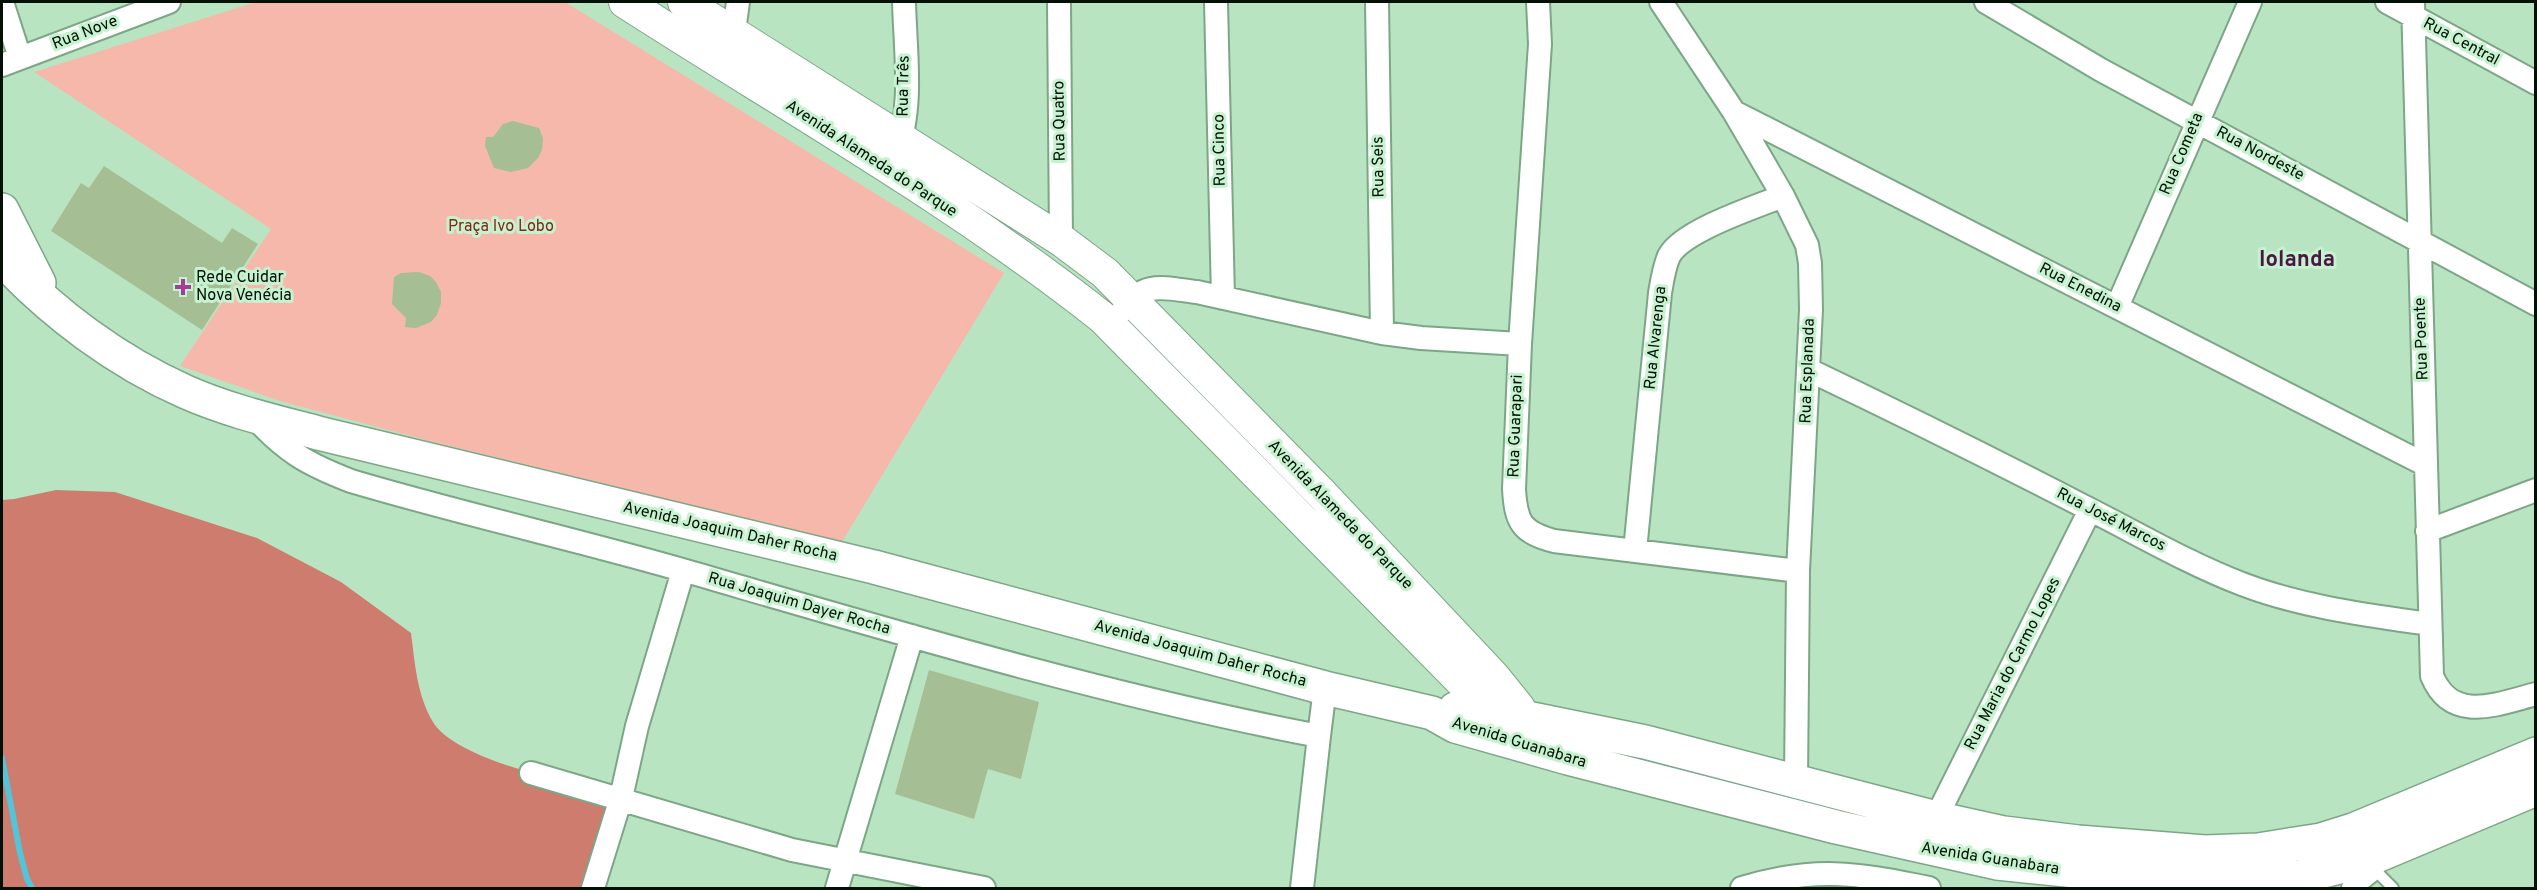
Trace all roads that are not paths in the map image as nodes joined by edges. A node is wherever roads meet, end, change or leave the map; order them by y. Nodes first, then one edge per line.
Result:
1 (2, 2) edge
2 (169, 2) edge
3 (625, 2) edge
4 (684, 2) edge
5 (738, 2) edge
6 (904, 2) edge
7 (1059, 2) edge
8 (1216, 2) edge
9 (1377, 2) edge
10 (1538, 2) edge
11 (1661, 2) edge
12 (1986, 2) edge
13 (2250, 2) edge
14 (2387, 2) edge
15 (2414, 9) edge
16 (735, 35) junction
17 (11, 62) edge
18 (726, 67) junction
19 (2535, 83) edge
20 (1734, 112) junction
21 (2197, 120) junction
22 (895, 154) junction
23 (1783, 196) junction
24 (2, 210) edge
25 (1061, 240) junction
26 (2419, 240) junction
27 (2, 260) edge
28 (1222, 298) junction
29 (1131, 299) junction
30 (49, 303) junction
31 (2535, 304) edge
32 (2117, 307) junction
33 (1111, 326) junction
34 (1382, 333) junction
35 (1520, 344) junction
36 (1809, 370) junction
37 (252, 415) junction
38 (2426, 465) junction
39 (2535, 490) edge
40 (2091, 510) junction
41 (2427, 531) junction
42 (1635, 551) junction
43 (683, 571) junction
44 (1798, 572) junction
45 (2429, 624) junction
46 (912, 636) junction
47 (1325, 688) junction
48 (2535, 694) edge
49 (1432, 713) joint
50 (1485, 723) junction
51 (1524, 731) junction
52 (1319, 736) junction
53 (2535, 754) edge
54 (531, 773) dead end
55 (1796, 780) junction
56 (2535, 789) edge
57 (621, 798) junction
58 (1936, 818) junction
59 (2353, 830) junction
60 (846, 859) junction
61 (2365, 872) edge
62 (2227, 873) edge
63 (1835, 881) edge
64 (593, 888) edge
65 (837, 888) edge
66 (984, 888) edge
67 (1302, 888) edge
68 (1742, 888) edge
69 (1929, 888) edge
70 (2393, 888) edge

1 - 17 street
2 - 17 street, Rua Nove
3 - 18 street, Avenida Alameda do Parque
4 - 16 street, Avenida Alameda do Parque
5 - 16 street
6 - 22 street, Rua Três
7 - 25 street, Rua Quatro
8 - 28 street, Rua Cinco
9 - 34 street, Rua Seis
10 - 35 street, Rua Guarapari
11 - 20 street, Rua Esplanada
12 - 21 street, Rua Nordeste
13 - 21 street, Rua Cometa
14 - 15 street, Rua Central
15 - 19 street, Rua Central
15 - 26 street, Rua Poente
16 - 18 street
16 - 22 street, Avenida Alameda do Parque
18 - 22 street, Avenida Alameda do Parque
20 - 23 street, Rua Esplanada
20 - 32 street, Rua Enedina
21 - 26 street, Rua Nordeste
21 - 32 street, Rua Cometa
22 - 25 street, Avenida Alameda do Parque
22 - 33 street, Avenida Alameda do Parque
23 - 36 street, Rua Esplanada
23 - 42 street, Rua Alvarenga
24 - 30 main road, Avenida Joaquim Daher Rocha
25 - 29 street, Avenida Alameda do Parque
26 - 31 street, Rua Nordeste
26 - 38 street, Rua Poente
27 - 30 main road, Avenida Joaquim Daher Rocha
28 - 29 street
28 - 34 street
29 - 33 street
29 - 51 street, Avenida Alameda do Parque
30 - 37 main road, Avenida Joaquim Daher Rocha
32 - 38 street, Rua Enedina
33 - 50 street, Avenida Alameda do Parque
34 - 35 street
35 - 42 street, Rua Guarapari
36 - 40 street, Rua José Marcos
36 - 44 street, Rua Esplanada
37 - 43 street, Rua Joaquim Dayer Rocha
37 - 47 main road, Avenida Joaquim Daher Rocha
38 - 41 street, Rua Poente
39 - 41 street
40 - 45 street, Rua José Marcos
40 - 58 street, Rua Maria do Carmo Lopes
41 - 45 street, Rua Poente
42 - 44 street, Rua Guarapari
43 - 46 street, Rua Joaquim Dayer Rocha
43 - 57 street
44 - 55 street, Rua Esplanada
45 - 48 street, Rua Poente
46 - 52 street, Rua Joaquim Dayer Rocha
46 - 60 street
47 - 49 main road, Avenida Joaquim Daher Rocha
47 - 52 street
49 - 50 main road, Avenida Guanabara
50 - 51 main road, Avenida Guanabara
51 - 55 main road, Avenida Guanabara
51 - 62 main road, Avenida Guanabara
52 - 67 street
53 - 59 main road, Avenida Guanabara
54 - 57 street
55 - 58 main road, Avenida Guanabara
56 - 61 main road, Avenida Guanabara
57 - 60 street
57 - 64 street
58 - 62 main road, Avenida Guanabara
59 - 61 street
59 - 62 main road, Avenida Guanabara
60 - 65 street
60 - 66 street
61 - 62 main road, Avenida Guanabara
61 - 70 lane
63 - 68 street
63 - 69 street

